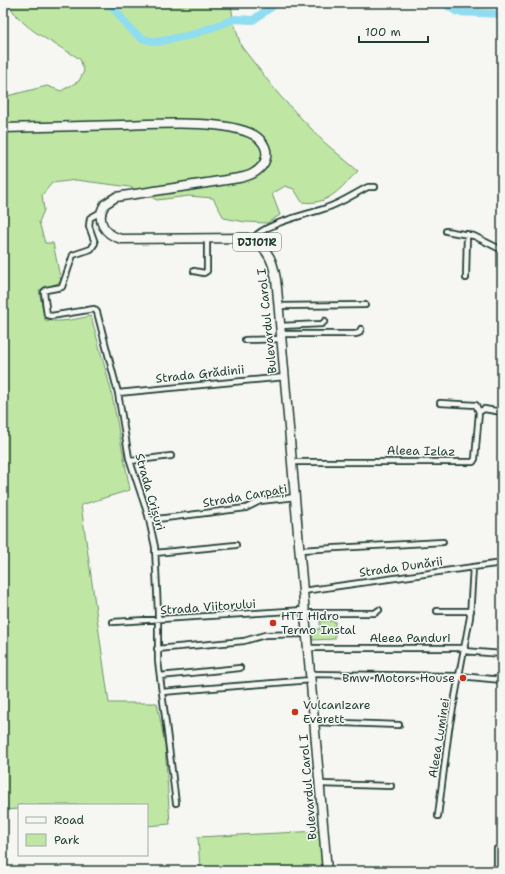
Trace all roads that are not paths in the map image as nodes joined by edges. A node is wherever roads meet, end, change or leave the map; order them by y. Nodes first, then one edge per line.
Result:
1 (3, 128) edge
2 (375, 187) dead end
3 (101, 212) junction
4 (446, 231) dead end
5 (467, 234) junction
6 (207, 237) junction
7 (252, 240) junction
8 (502, 250) edge
9 (194, 271) dead end
10 (466, 278) dead end
11 (365, 305) dead end
12 (279, 306) junction
13 (326, 321) dead end
14 (360, 329) dead end
15 (281, 333) junction
16 (245, 340) dead end
17 (285, 377) junction
18 (118, 393) junction
19 (440, 404) dead end
20 (478, 412) junction
21 (502, 412) edge
22 (171, 456) dead end
23 (130, 461) junction
24 (293, 462) junction
25 (296, 497) junction
26 (149, 520) junction
27 (443, 542) dead end
28 (236, 545) dead end
29 (300, 550) junction
30 (155, 553) junction
31 (502, 563) edge
32 (473, 567) junction
33 (303, 591) junction
34 (379, 610) dead end
35 (437, 611) dead end
36 (471, 611) junction
37 (304, 612) junction
38 (159, 620) junction
39 (113, 622) dead end
40 (306, 634) junction
41 (308, 648) junction
42 (157, 649) junction
43 (464, 649) junction
44 (502, 654) edge
45 (240, 668) dead end
46 (160, 676) junction
47 (460, 676) junction
48 (310, 677) junction
49 (502, 680) edge
50 (162, 692) junction
51 (314, 722) junction
52 (399, 725) dead end
53 (320, 784) junction
54 (391, 786) dead end
55 (176, 803) dead end
56 (438, 816) dead end
57 (497, 849) dead end
58 (327, 871) edge
59 (497, 871) edge

1 - 3 main road
2 - 7 street
3 - 6 main road, DJ101R
3 - 18 street, Strada Crișuri
4 - 5 street
5 - 8 street
5 - 10 street
6 - 7 main road, DJ101R
6 - 9 street
7 - 12 main road, Bulevardul Carol I / DJ101R
11 - 12 street
12 - 15 main road, Bulevardul Carol I / DJ101R
13 - 15 street
14 - 15 street
15 - 16 street
15 - 17 main road, Bulevardul Carol I / DJ101R
17 - 18 street, Strada Grădinii
17 - 24 main road, Bulevardul Carol I / DJ101R
18 - 23 street, Strada Crișuri
19 - 20 street
20 - 21 street
20 - 24 street, Aleea Izlaz
22 - 23 street
23 - 26 street, Strada Crișuri
24 - 25 main road, Bulevardul Carol I / DJ101R
25 - 26 street, Strada Carpați
25 - 29 main road, Bulevardul Carol I / DJ101R
26 - 30 street, Strada Crișuri
27 - 29 street
28 - 30 street
29 - 33 main road, Bulevardul Carol I / DJ101R
30 - 38 street, Strada Crișuri
31 - 32 street, Strada Dunării
32 - 33 street, Strada Dunării
32 - 36 street, Aleea Luminei
33 - 37 main road, Bulevardul Carol I / DJ101R
34 - 37 street, Strada Viitorului
35 - 36 street
36 - 43 street, Aleea Luminei
37 - 38 street, Strada Viitorului
37 - 40 main road, Bulevardul Carol I / DJ101R
38 - 39 street, Strada Viitorului
38 - 42 street, Strada Crișuri
40 - 41 main road, Bulevardul Carol I / DJ101R
40 - 42 street
41 - 43 street, Aleea Panduri
41 - 48 main road, Bulevardul Carol I / DJ101R
42 - 46 street, Strada Crișuri
43 - 44 street, Aleea Panduri
43 - 47 street, Aleea Luminei
45 - 46 street
46 - 50 street, Strada Crișuri
47 - 48 street
47 - 49 street
47 - 56 street, Aleea Luminei
48 - 50 street
48 - 51 main road, Bulevardul Carol I / DJ101R
50 - 55 street, Strada Crișuri
51 - 52 street
51 - 53 main road, Bulevardul Carol I / DJ101R
53 - 54 street
53 - 58 main road, Bulevardul Carol I / DJ101R
57 - 59 street

